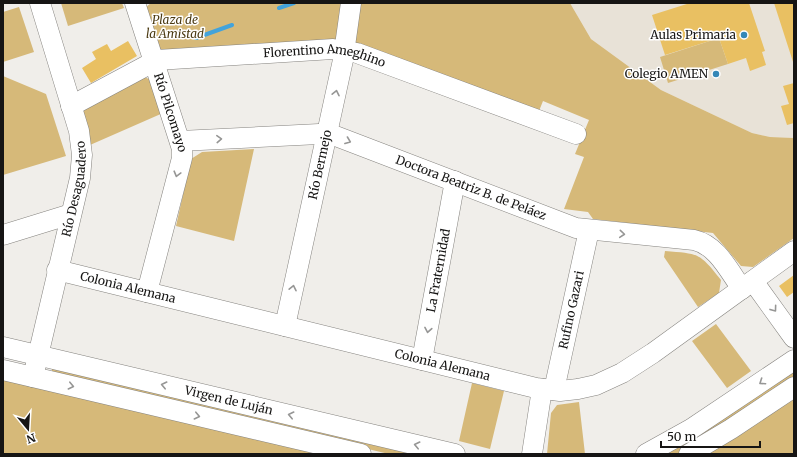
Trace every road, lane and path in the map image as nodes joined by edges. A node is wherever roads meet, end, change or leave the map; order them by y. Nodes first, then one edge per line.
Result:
1 (40, 3) edge
2 (135, 3) edge
3 (351, 3) edge
4 (344, 50) junction
5 (152, 61) junction
6 (71, 106) junction
7 (327, 134) junction
8 (576, 134) dead end
9 (180, 141) junction
10 (455, 181) junction
11 (71, 214) junction
12 (589, 230) junction
13 (3, 235) edge
14 (794, 251) edge
15 (57, 270) junction
16 (748, 285) junction
17 (147, 292) junction
18 (285, 326) junction
19 (794, 338) edge
20 (3, 347) edge
21 (38, 355) junction
22 (422, 360) junction
23 (794, 360) edge
24 (3, 370) edge
25 (33, 377) junction
26 (794, 387) edge
27 (548, 390) junction
28 (361, 454) edge
29 (455, 454) edge
30 (532, 454) edge
31 (646, 454) edge
32 (689, 454) edge

1 - 6 street, Río Desaguadero
2 - 5 street, Río Pilcomayo
3 - 4 street, Río Bermejo
4 - 5 street, Florentino Ameghino
7 -> 4 street, Río Bermejo
4 - 8 street, Florentino Ameghino
5 - 6 street, Florentino Ameghino
5 - 9 street, Río Pilcomayo
6 - 11 street, Río Desaguadero
9 -> 7 street, Doctora Beatriz B. de Peláez
7 -> 10 street, Doctora Beatriz B. de Peláez
18 -> 7 street, Río Bermejo
9 -> 17 street, Río Pilcomayo
10 - 12 street, Doctora Beatriz B. de Peláez
10 -> 22 street, La Fraternidad
11 - 13 street
11 - 15 street, Río Desaguadero
12 -> 16 street, Doctora Beatriz B. de Peláez
12 - 27 street, Rufino Gazari
14 - 16 street, Colonia Alemana
15 - 17 street, Colonia Alemana
15 - 21 street, Río Desaguadero
16 -> 19 street, Doctora Beatriz B. de Peláez
16 - 27 street, Colonia Alemana
17 - 18 street, Colonia Alemana
18 - 22 street, Colonia Alemana
20 - 21 street, Virgen de Luján
21 - 25 street, Río Desaguadero
29 -> 21 street, Virgen de Luján
22 - 27 street, Colonia Alemana
23 -> 31 street
24 - 25 street, Virgen de Luján
25 -> 28 street, Virgen de Luján
26 - 32 street
27 - 30 street, Rufino Gazari

